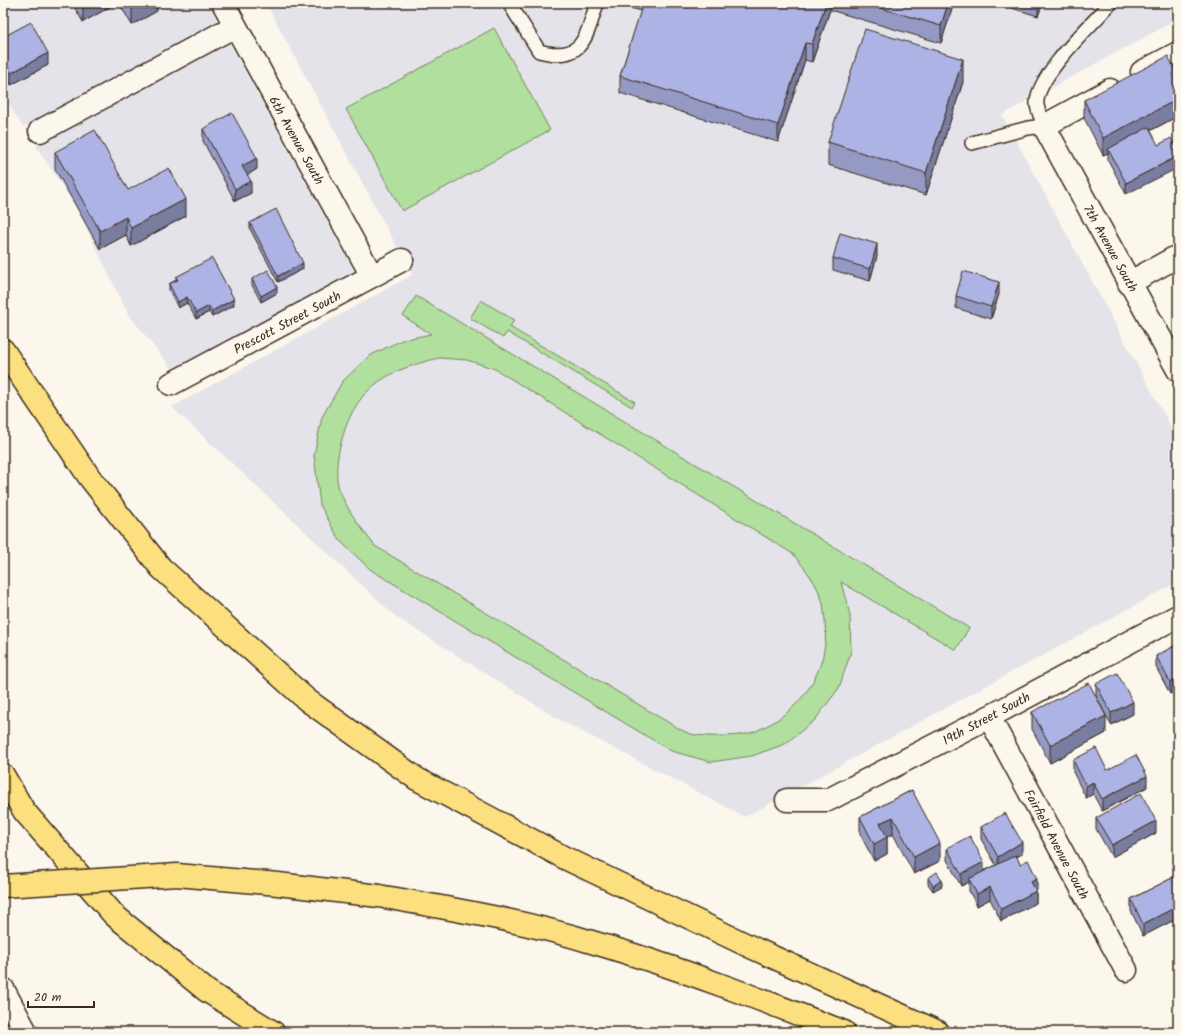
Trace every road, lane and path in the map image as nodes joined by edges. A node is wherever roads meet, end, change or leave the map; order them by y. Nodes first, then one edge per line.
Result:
1 (223, 3) edge
2 (509, 3) edge
3 (596, 3) edge
4 (1111, 3) edge
5 (235, 26) junction
6 (1178, 53) edge
7 (1044, 126) junction
8 (40, 131) dead end
9 (972, 143) dead end
10 (1178, 256) edge
11 (402, 260) dead end
12 (372, 276) junction
13 (1129, 283) junction
14 (3, 350) edge
15 (1178, 370) edge
16 (171, 384) dead end
17 (1178, 616) edge
18 (989, 717) junction
19 (3, 775) edge
20 (787, 800) dead end
21 (3, 886) edge
22 (1126, 970) dead end
23 (3, 989) edge
24 (26, 1032) edge
25 (273, 1032) edge
26 (844, 1032) edge
27 (938, 1032) edge

1 - 5 street, 6th Avenue South
2 - 3 lane
4 - 7 lane
5 - 8 street
5 - 12 street, 6th Avenue South
6 - 7 street
7 - 9 lane
7 - 13 street, 7th Avenue South
10 - 13 street
11 - 12 street, Prescott Street South
12 - 16 street, Prescott Street South
13 - 15 street, 7th Avenue South
14 - 27 highway
17 - 18 street, 19th Street South
18 - 20 street, 19th Street South
18 - 22 street, Fairfield Avenue South
19 - 25 highway
21 - 26 highway, bridge
23 - 24 street

